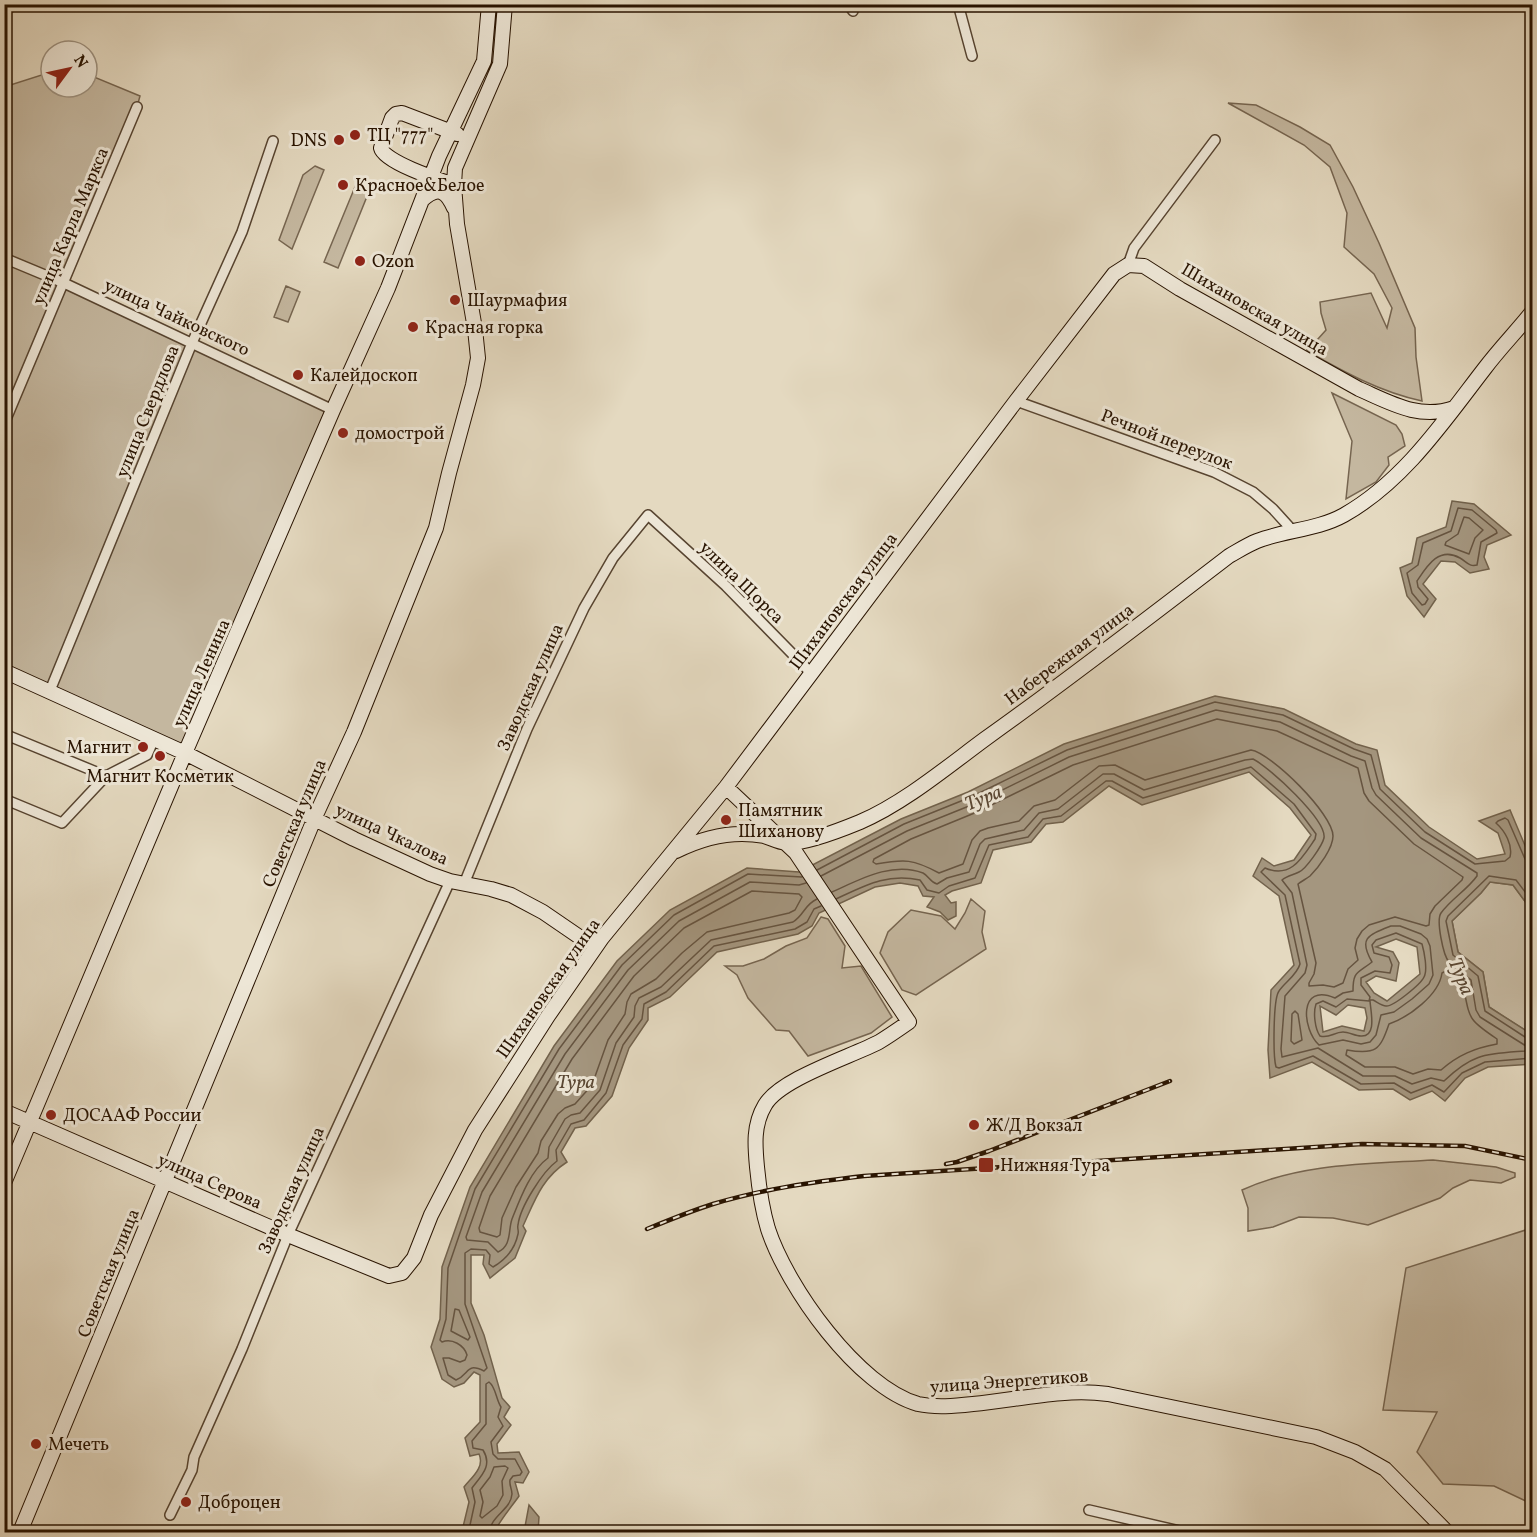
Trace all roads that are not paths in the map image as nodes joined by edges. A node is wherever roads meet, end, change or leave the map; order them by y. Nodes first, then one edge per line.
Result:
1 (13, 4) edge
2 (489, 4) edge
3 (958, 4) edge
4 (505, 5) edge
5 (4, 7) edge
6 (972, 56) dead end
7 (484, 59) junction
8 (500, 63) junction
9 (137, 107) dead end
10 (449, 131) junction
11 (467, 139) junction
12 (1215, 140) dead end
13 (273, 141) dead end
14 (430, 177) junction
15 (454, 185) junction
16 (422, 200) junction
17 (455, 210) junction
18 (4, 258) edge
19 (1128, 265) junction
20 (64, 283) junction
21 (1533, 312) edge
22 (192, 343) junction
23 (1016, 401) junction
24 (1454, 408) junction
25 (333, 410) junction
26 (1425, 413) junction
27 (4, 424) edge
28 (1440, 426) junction
29 (648, 515) joint
30 (1293, 531) junction
31 (4, 671) edge
32 (812, 674) junction
33 (49, 693) junction
34 (4, 734) edge
35 (154, 739) junction
36 (185, 753) junction
37 (106, 776) junction
38 (726, 787) junction
39 (4, 799) edge
40 (315, 817) junction
41 (786, 843) junction
42 (672, 854) junction
43 (450, 881) junction
44 (464, 884) junction
45 (602, 938) junction
46 (4, 1111) edge
47 (30, 1121) junction
48 (164, 1180) junction
49 (4, 1184) edge
50 (288, 1235) junction
51 (402, 1273) joint
52 (1089, 1510) dead end
53 (170, 1515) dead end
54 (20, 1533) edge
55 (1185, 1533) edge
56 (1447, 1533) edge

1 - 5 main road
2 - 7 main road
3 - 6 street
4 - 8 main road
7 - 8 main road
7 - 10 main road, улица Ленина
8 - 11 main road, Советская улица
9 - 20 street, улица Карла Маркса
10 - 11 main road
10 - 14 main road, улица Ленина
10 - 14 main road
11 - 15 main road, Советская улица
12 - 19 street
13 - 22 street, улица Свердлова
14 - 15 main road
14 - 16 main road, улица Ленина
15 - 17 main road, Советская улица
16 - 17 main road
16 - 25 main road, улица Ленина
17 - 40 main road, Советская улица
18 - 20 street, улица Чайковского
19 - 23 main road, Шихановская улица
19 - 26 main road, Шихановская улица
20 - 22 street, улица Чайковского
20 - 27 street, улица Карла Маркса
21 - 24 main road, Набережная улица
22 - 25 street, улица Чайковского
22 - 33 street, улица Свердлова
23 - 30 street, Речной переулок
23 - 32 main road, Шихановская улица
24 - 26 main road, Шихановская улица
24 - 28 main road, Набережная улица
25 - 36 main road, улица Ленина
26 - 28 street
28 - 30 main road, Набережная улица
29 - 32 street, улица Щорса
29 - 44 street, Заводская улица
30 - 41 main road, Набережная улица
31 - 33 main road, улица Чкалова
32 - 38 main road, Шихановская улица
33 - 35 main road, улица Чкалова
34 - 37 street
35 - 36 main road, улица Чкалова
35 - 37 street
36 - 40 main road, улица Чкалова
36 - 47 main road, улица Ленина
37 - 39 street
38 - 41 main road
38 - 42 main road, Шихановская улица
40 - 43 main road, улица Чкалова
40 - 48 main road, Советская улица
41 - 42 main road, Набережная улица
41 - 56 main road, улица Энергетиков
42 - 45 main road, Шихановская улица
43 - 44 main road, улица Чкалова
43 - 50 street, Заводская улица
44 - 45 main road, улица Чкалова
45 - 51 main road, Шихановская улица
46 - 47 main road, улица Серова
47 - 48 main road, улица Серова
47 - 49 main road, улица Ленина
48 - 50 main road, улица Серова
48 - 54 main road, Советская улица
50 - 51 main road, улица Серова
50 - 53 street, Заводская улица
52 - 55 street

